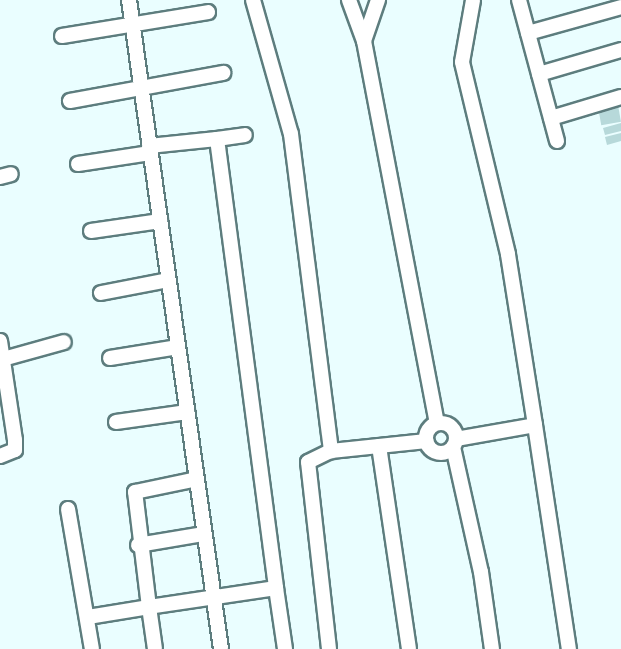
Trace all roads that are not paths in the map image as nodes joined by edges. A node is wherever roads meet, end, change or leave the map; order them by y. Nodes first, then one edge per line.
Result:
1 (129, 0) edge
2 (253, 0) edge
3 (349, 0) edge
4 (378, 0) edge
5 (473, 0) edge
6 (519, 0) edge
7 (621, 7) edge
8 (208, 12) dead end
9 (132, 23) junction
10 (528, 33) junction
11 (62, 36) dead end
12 (364, 41) junction
13 (621, 51) edge
14 (223, 73) dead end
15 (539, 74) junction
16 (141, 87) junction
17 (621, 97) edge
18 (70, 101) dead end
19 (551, 118) junction
20 (245, 135) dead end
21 (217, 139) junction
22 (557, 141) dead end
23 (150, 149) junction
24 (78, 164) dead end
25 (160, 221) junction
26 (91, 231) dead end
27 (168, 280) junction
28 (101, 293) dead end
29 (0, 341) edge
30 (64, 342) dead end
31 (177, 347) junction
32 (3, 358) junction
33 (110, 358) dead end
34 (187, 412) junction
35 (116, 422) dead end
36 (437, 422) junction
37 (535, 425) junction
38 (426, 441) junction
39 (454, 443) junction
40 (379, 446) junction
41 (331, 451) junction
42 (0, 456) edge
43 (197, 479) junction
44 (68, 509) dead end
45 (204, 534) junction
46 (138, 545) junction
47 (276, 588) junction
48 (213, 596) junction
49 (149, 607) junction
50 (88, 617) junction
51 (92, 649) edge
52 (155, 649) edge
53 (221, 649) edge
54 (285, 649) edge
55 (329, 649) edge
56 (409, 649) edge
57 (492, 649) edge
58 (568, 649) edge

1 - 9 street
2 - 41 street
3 - 12 street
4 - 12 street
5 - 37 street
6 - 10 street
7 - 10 street
8 - 9 street
9 - 11 street
9 - 16 street
10 - 15 street
12 - 36 street
13 - 15 street
14 - 16 street
15 - 19 street
16 - 18 street
16 - 23 street
17 - 19 street
19 - 22 street
20 - 21 street
21 - 23 street
21 - 47 street
23 - 24 street
23 - 25 street
25 - 26 street
25 - 27 street
27 - 28 street
27 - 31 street
29 - 32 street
30 - 32 street
31 - 33 street
31 - 34 street
32 - 42 street
34 - 35 street
34 - 43 street
36 - 38 street
36 - 39 street
37 - 39 street
37 - 58 street
38 - 39 street
38 - 40 street
39 - 57 street
40 - 41 street
40 - 56 street
41 - 55 street
43 - 45 street
43 - 46 street
44 - 50 street
45 - 46 street
45 - 48 street
46 - 49 street
47 - 48 street
47 - 54 street
48 - 49 street
48 - 53 street
49 - 50 street
49 - 52 street
50 - 51 street

